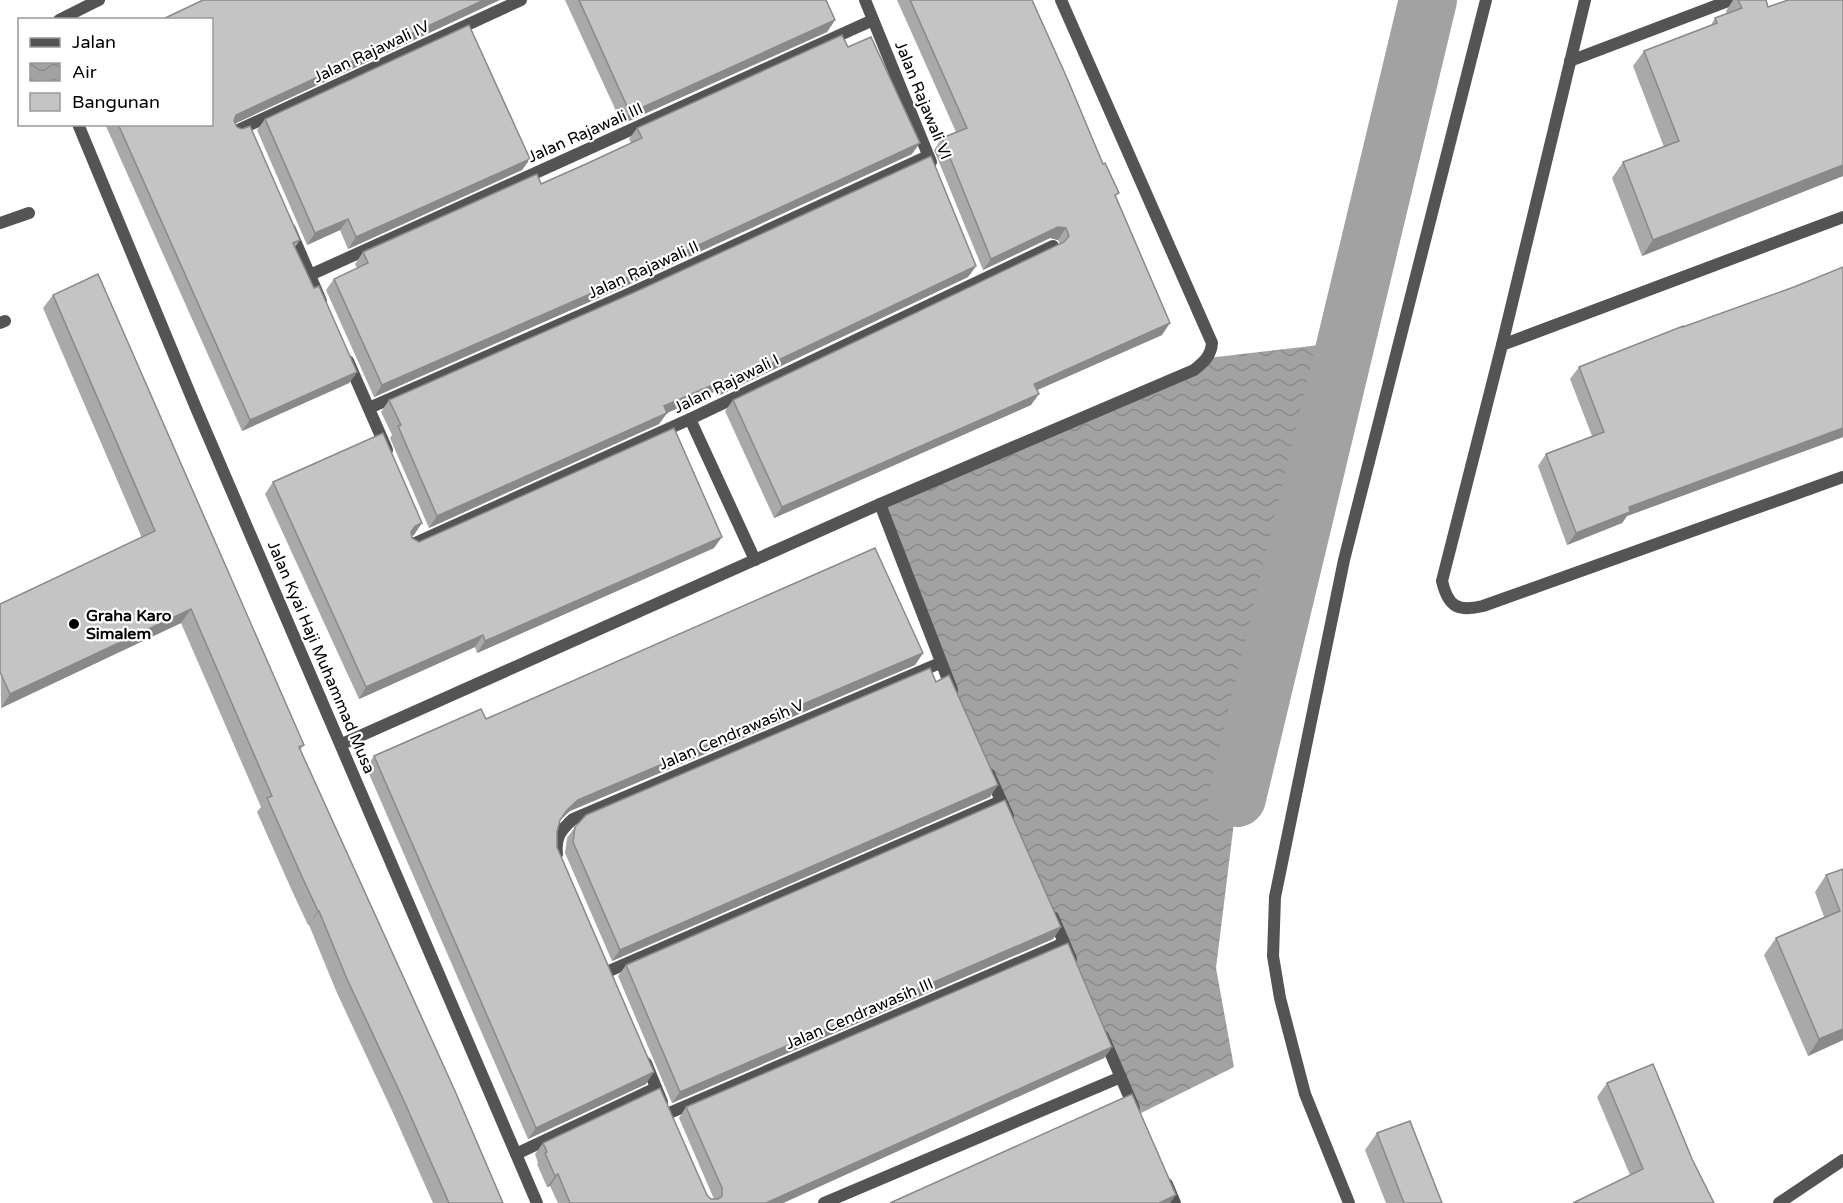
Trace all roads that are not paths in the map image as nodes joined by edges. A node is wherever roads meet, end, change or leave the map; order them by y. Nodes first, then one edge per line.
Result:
1 (99, 0) edge
2 (521, 0) edge
3 (865, 0) edge
4 (1061, 0) edge
5 (1486, 0) edge
6 (1585, 0) edge
7 (1731, 0) edge
8 (63, 18) edge
9 (873, 20) junction
10 (1570, 61) junction
11 (79, 126) edge
12 (234, 132) edge
13 (928, 156) junction
14 (935, 173) edge
15 (30, 213) dead end
16 (1843, 217) edge
17 (287, 222) edge
18 (0, 223) edge
19 (1053, 246) edge
20 (309, 275) junction
21 (328, 316) edge
22 (1502, 345) junction
23 (341, 346) edge
24 (369, 408) junction
25 (690, 419) junction
26 (392, 463) edge
27 (1843, 477) edge
28 (880, 504) junction
29 (411, 545) edge
30 (755, 560) junction
31 (940, 663) junction
32 (959, 705) edge
33 (342, 744) junction
34 (982, 758) edge
35 (1001, 801) junction
36 (1011, 822) edge
37 (560, 860) edge
38 (1050, 910) edge
39 (1064, 943) junction
40 (609, 971) edge
41 (1077, 974) edge
42 (1099, 1025) edge
43 (644, 1056) edge
44 (1120, 1077) junction
45 (656, 1088) junction
46 (1137, 1115) edge
47 (516, 1154) junction
48 (1843, 1160) edge
49 (1161, 1170) edge
50 (537, 1203) edge
51 (824, 1203) edge
52 (1175, 1203) edge
53 (1349, 1203) edge
54 (1779, 1203) edge

1 - 8 street
2 - 12 street, Jalan Rajawali IV
3 - 9 street, Jalan Rajawali VI
4 - 28 street
5 - 53 street
6 - 10 street
7 - 10 street
9 - 13 street, Jalan Rajawali VI
9 - 20 street, Jalan Rajawali III
10 - 22 street
11 - 33 street, Jalan Kyai Haji Muhammad Musa
13 - 14 street, Jalan Rajawali VI
13 - 24 street, Jalan Rajawali II
15 - 18 street
16 - 22 street
17 - 20 street
19 - 25 street, Jalan Rajawali I
20 - 21 street
22 - 27 street
23 - 24 street
24 - 26 street
25 - 29 street, Jalan Rajawali I
25 - 30 street
28 - 30 street
28 - 31 street
30 - 33 street
31 - 32 street
31 - 37 street, Jalan Cendrawasih V
33 - 47 street, Jalan Kyai Haji Muhammad Musa
34 - 35 street
35 - 36 street
35 - 40 street
38 - 39 street
39 - 41 street
39 - 45 street, Jalan Cendrawasih III
42 - 44 street
43 - 45 street
44 - 46 street
44 - 51 street
45 - 47 street
47 - 50 street, Jalan Kyai Haji Muhammad Musa
48 - 54 street
49 - 52 street

